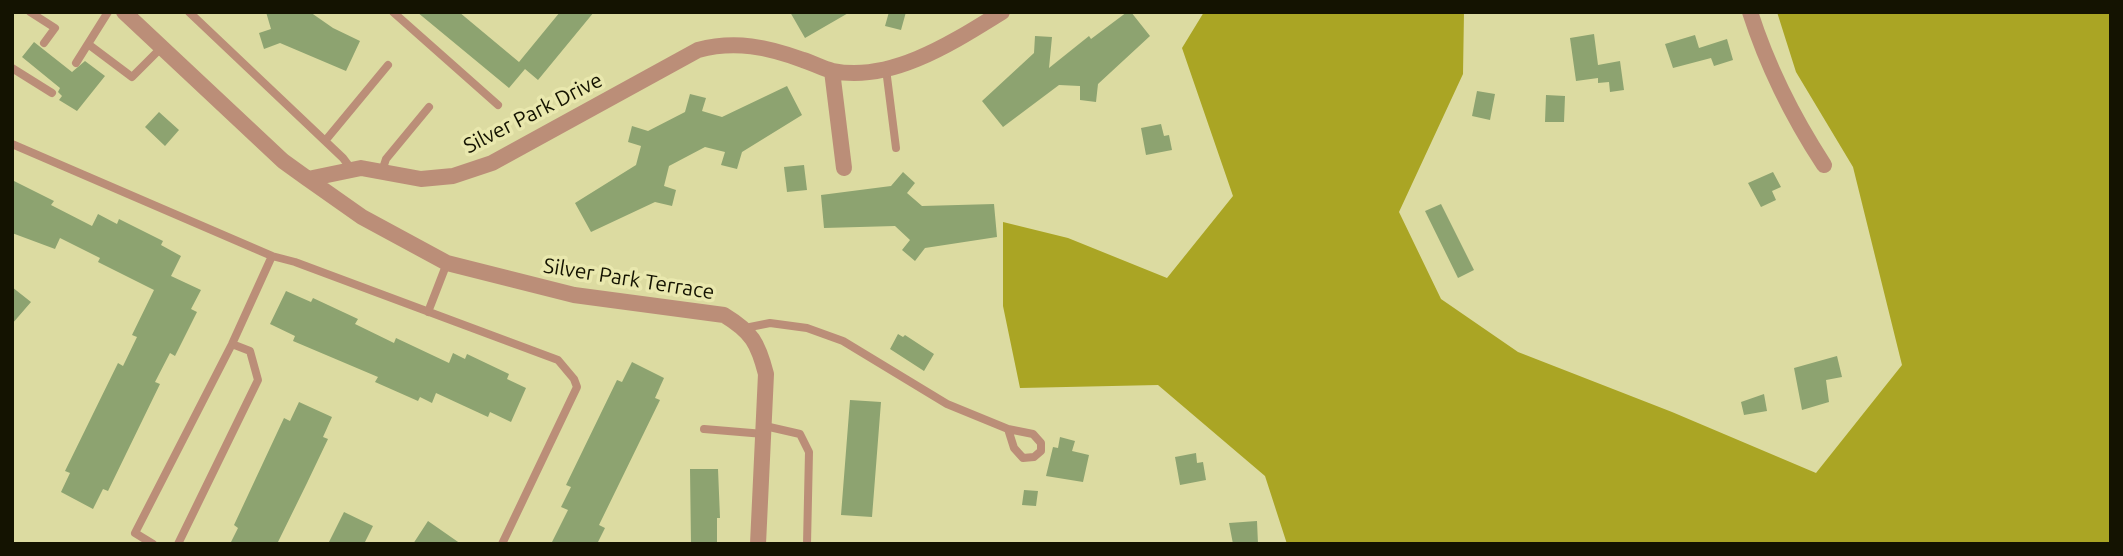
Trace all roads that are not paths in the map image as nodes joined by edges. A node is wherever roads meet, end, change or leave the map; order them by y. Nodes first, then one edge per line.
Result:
1 (30, 12) edge
2 (108, 12) edge
3 (124, 12) edge
4 (190, 12) edge
5 (393, 12) edge
6 (1002, 12) edge
7 (1750, 12) edge
8 (44, 43) dead end
9 (88, 44) junction
10 (162, 47) junction
11 (76, 63) dead end
12 (388, 65) dead end
13 (17, 68) edge
14 (886, 69) junction
15 (832, 71) junction
16 (52, 93) dead end
17 (498, 105) dead end
18 (429, 107) dead end
19 (325, 141) junction
20 (12, 144) edge
21 (896, 148) dead end
22 (1824, 165) dead end
23 (844, 169) dead end
24 (352, 170) junction
25 (382, 171) junction
26 (309, 179) junction
27 (272, 256) junction
28 (447, 263) junction
29 (428, 312) junction
30 (745, 328) junction
31 (232, 344) junction
32 (704, 429) dead end
33 (1008, 429) junction
34 (765, 430) junction
35 (153, 544) edge
36 (178, 544) edge
37 (502, 544) edge
38 (758, 544) edge
39 (807, 544) edge

1 - 8 lane
2 - 9 lane
3 - 10 street
4 - 19 lane
5 - 17 lane
6 - 14 street, Silver Park Drive
7 - 22 street
9 - 10 lane
9 - 11 lane
10 - 26 street
12 - 19 lane
13 - 16 lane
14 - 15 street, Silver Park Drive
14 - 21 lane
15 - 23 street
15 - 25 street, Silver Park Drive
18 - 25 lane
19 - 24 lane
20 - 27 lane
24 - 25 street, Silver Park Drive
24 - 26 street, Silver Park Drive
26 - 28 street, Silver Park Terrace
27 - 29 lane
27 - 31 lane
28 - 29 lane
28 - 30 street, Silver Park Terrace
29 - 37 lane
30 - 33 lane
30 - 34 street
31 - 35 lane
31 - 36 lane
32 - 34 lane
33 - 33 lane
34 - 38 street
34 - 39 lane

